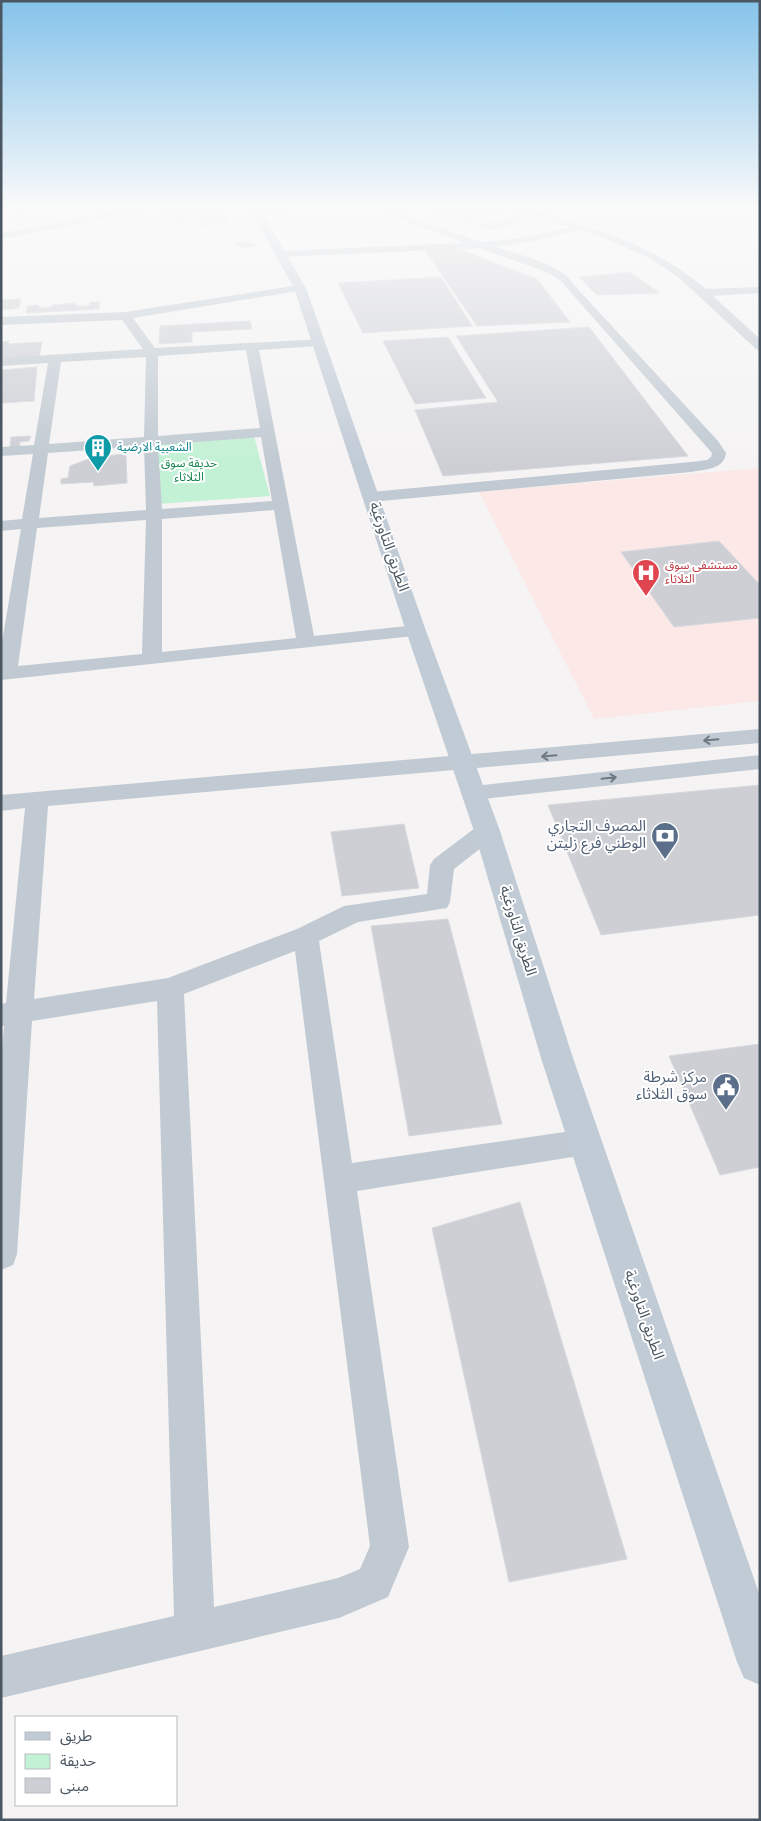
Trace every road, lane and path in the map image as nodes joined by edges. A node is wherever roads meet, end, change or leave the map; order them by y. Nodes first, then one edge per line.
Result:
1 (269, 293) edge
2 (302, 293) edge
3 (575, 293) edge
4 (702, 293) edge
5 (125, 316) junction
6 (1, 322) edge
7 (318, 342) junction
8 (252, 346) junction
9 (760, 346) edge
10 (152, 353) junction
11 (55, 358) junction
12 (1, 362) edge
13 (266, 432) junction
14 (151, 442) junction
15 (41, 449) junction
16 (1, 452) edge
17 (371, 497) junction
18 (280, 505) junction
19 (154, 515) junction
20 (29, 524) junction
21 (1, 526) edge
22 (416, 631) junction
23 (306, 642) junction
24 (152, 658) junction
25 (4, 674) edge
26 (760, 736) edge
27 (760, 762) edge
28 (462, 764) junction
29 (474, 793) junction
30 (37, 800) junction
31 (1, 803) edge
32 (487, 831) junction
33 (306, 936) junction
34 (170, 988) junction
35 (10, 1014) edge
36 (585, 1142) junction
37 (340, 1179) junction
38 (1, 1254) edge
39 (195, 1632) junction
40 (760, 1662) edge
41 (1, 1677) edge

1 - 5 street
2 - 7 street, الطريق التاورغية
3 - 17 street
4 - 9 street
5 - 6 street
5 - 10 street
7 - 8 street
7 - 17 street, الطريق التاورغية
8 - 10 street
8 - 13 street
10 - 11 street
10 - 14 street
11 - 12 street
11 - 15 street
13 - 14 street
13 - 18 street
14 - 15 street
14 - 19 street
15 - 16 street
15 - 20 street
17 - 22 street, الطريق التاورغية
18 - 19 street
18 - 23 street
19 - 20 street
19 - 24 street
20 - 21 street
20 - 25 street
22 - 23 street
22 - 28 street, الطريق التاورغية
23 - 24 street
24 - 25 street
26 -> 28 street
29 -> 27 street
28 - 29 street, الطريق التاورغية
28 - 30 street
29 - 32 street, الطريق التاورغية
30 - 31 street
30 - 35 street
32 - 33 street
32 - 36 street, الطريق التاورغية
33 - 34 street
33 - 37 street
34 - 35 street
34 - 39 street
35 - 38 street
36 - 37 street
36 - 40 street, الطريق التاورغية
37 - 39 street
39 - 41 street

